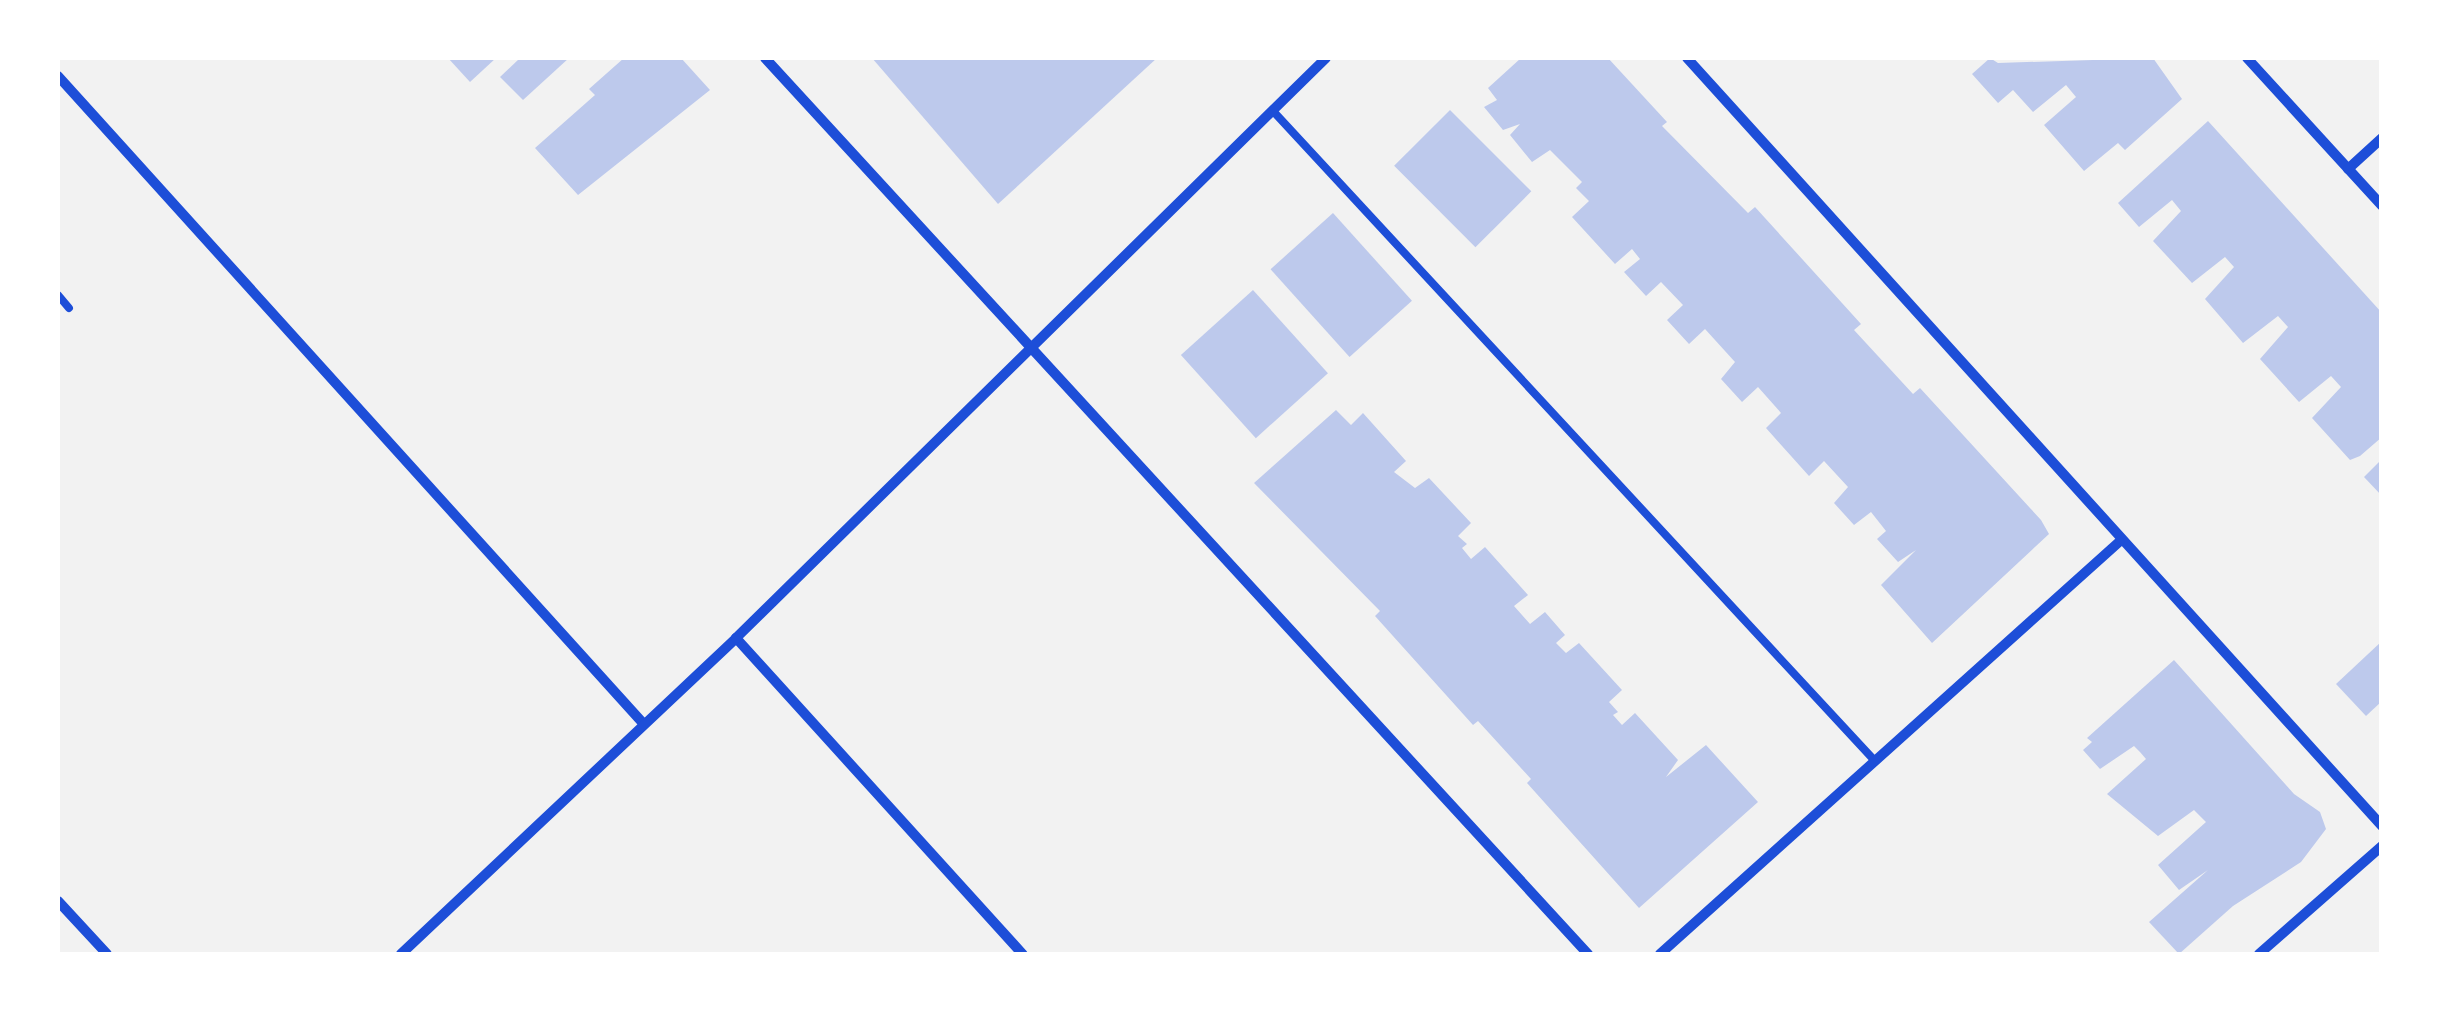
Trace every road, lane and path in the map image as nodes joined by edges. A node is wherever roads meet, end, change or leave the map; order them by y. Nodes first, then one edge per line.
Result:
1 (764, 58) edge
2 (1326, 58) edge
3 (1687, 58) edge
4 (2247, 58) edge
5 (58, 76) edge
6 (1273, 111) junction
7 (2382, 138) edge
8 (2348, 168) junction
9 (2382, 206) edge
10 (58, 295) edge
11 (69, 308) dead end
12 (1030, 352) junction
13 (2118, 542) junction
14 (736, 638) junction
15 (642, 722) junction
16 (1875, 762) junction
17 (2382, 826) edge
18 (2382, 846) edge
19 (58, 901) edge
20 (107, 954) edge
21 (402, 954) edge
22 (1023, 954) edge
23 (1588, 954) edge
24 (1660, 954) edge
25 (2259, 954) edge

1 - 12 street
2 - 6 street
3 - 13 street
4 - 8 street
5 - 15 street
6 - 12 street
6 - 16 lane
7 - 8 street
8 - 9 street
10 - 11 lane
12 - 14 street
12 - 23 street
13 - 16 street
13 - 17 street
14 - 15 street
14 - 22 street
15 - 21 street
16 - 24 street
18 - 25 street
19 - 20 street

